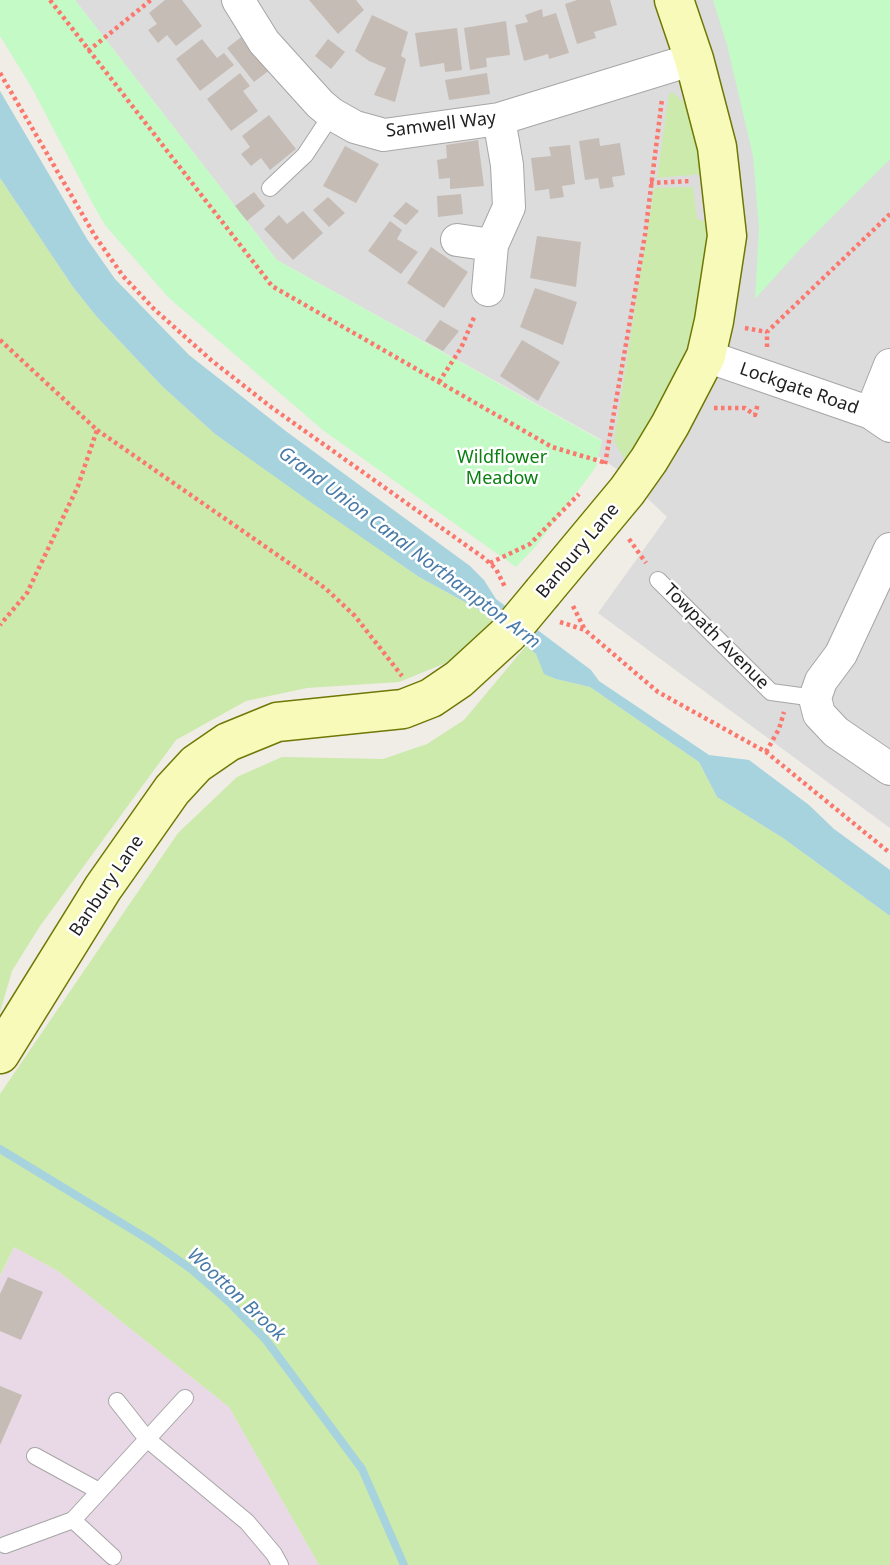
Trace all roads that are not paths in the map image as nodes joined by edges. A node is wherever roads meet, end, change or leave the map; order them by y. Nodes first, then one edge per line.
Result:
1 (238, 0) edge
2 (674, 0) edge
3 (694, 59) junction
4 (332, 114) junction
5 (499, 119) junction
6 (270, 188) dead end
7 (457, 240) dead end
8 (492, 245) junction
9 (484, 298) road end
10 (706, 356) junction
11 (890, 365) edge
12 (881, 420) edge
13 (890, 549) edge
14 (658, 580) road end
15 (802, 696) junction
16 (890, 769) edge
17 (0, 1054) edge
18 (185, 1398) dead end
19 (117, 1401) dead end
20 (147, 1440) junction
21 (35, 1456) dead end
22 (99, 1491) junction
23 (73, 1520) junction
24 (5, 1545) dead end
25 (113, 1557) dead end
26 (280, 1565) edge

1 - 4 street, Samwell Way
2 - 3 street, Banbury Lane
3 - 5 street, Samwell Way
3 - 10 street, Banbury Lane
4 - 5 street, Samwell Way
4 - 6 lane
5 - 8 street
7 - 8 street
8 - 9 street
10 - 12 street, Lockgate Road
10 - 17 street, Banbury Lane, bridge
11 - 12 street
13 - 15 street
14 - 15 lane, Towpath Avenue
15 - 16 street
18 - 20 lane
19 - 20 lane
20 - 22 lane
20 - 26 lane
21 - 22 lane
22 - 23 lane
23 - 24 lane
23 - 25 lane

